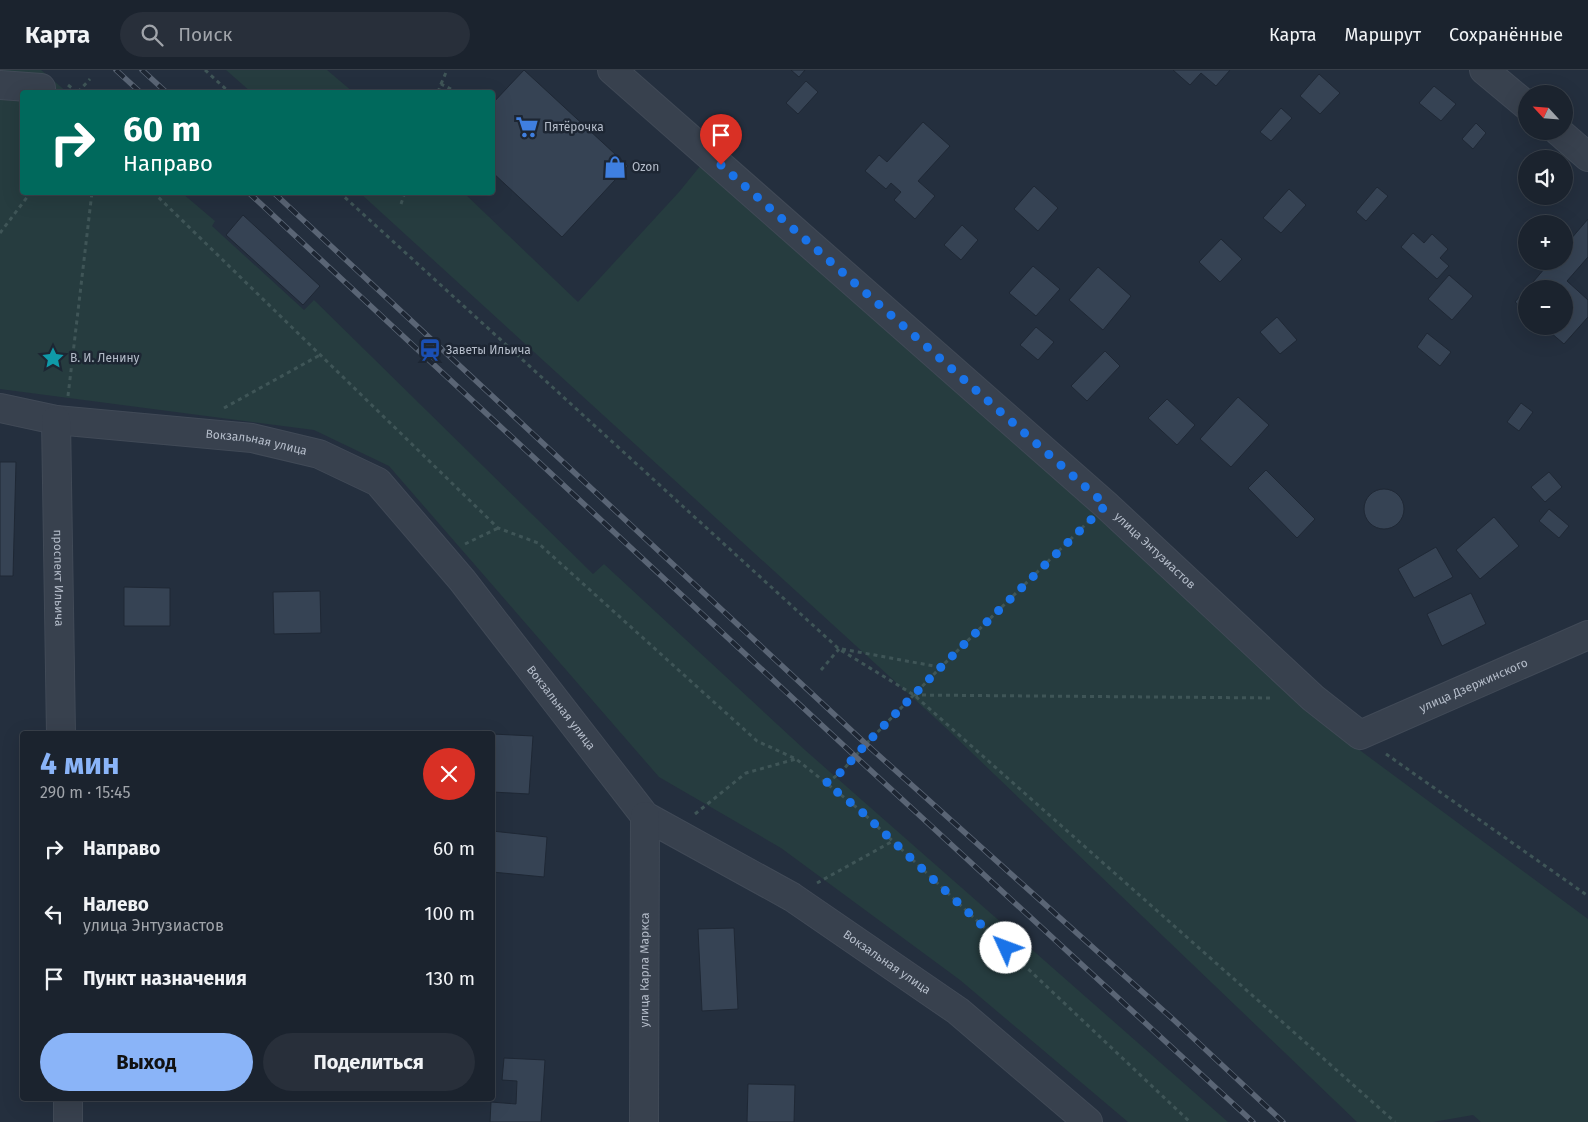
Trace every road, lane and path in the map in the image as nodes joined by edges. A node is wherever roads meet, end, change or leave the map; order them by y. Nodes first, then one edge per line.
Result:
1 (205, 70) edge
2 (447, 70) edge
3 (612, 70) edge
4 (1484, 70) edge
5 (90, 79) dead end
6 (441, 84) junction
7 (0, 85) edge
8 (41, 88) dead end
9 (452, 89) dead end
10 (80, 90) edge
11 (227, 90) edge
12 (439, 90) edge
13 (1518, 98) edge
14 (1568, 140) edge
15 (1588, 157) edge
16 (29, 195) edge
17 (92, 195) edge
18 (156, 195) edge
19 (342, 195) edge
20 (404, 195) edge
21 (401, 204) dead end
22 (0, 233) edge
23 (320, 355) junction
24 (0, 408) edge
25 (223, 408) dead end
26 (61, 421) junction
27 (1106, 505) junction
28 (498, 528) junction
29 (441, 555) junction
30 (1588, 634) edge
31 (839, 649) junction
32 (940, 668) junction
33 (821, 670) dead end
34 (914, 695) junction
35 (1312, 698) junction
36 (62, 731) edge
37 (1360, 735) junction
38 (796, 759) junction
39 (826, 783) junction
40 (645, 816) junction
41 (673, 832) junction
42 (893, 841) junction
43 (792, 896) junction
44 (1588, 896) edge
45 (68, 1101) edge
46 (68, 1122) edge
47 (644, 1122) edge
48 (1088, 1122) edge
49 (1190, 1122) edge
50 (1395, 1122) edge

1 - 11 path
2 - 6 path
3 - 27 street, улица Энтузиастов
4 - 13 street
5 - 10 path
6 - 9 path
6 - 12 path
7 - 8 street
14 - 15 street
16 - 22 path
17 - 26 path
18 - 23 path
19 - 31 path
20 - 21 path
23 - 25 path
23 - 28 path
24 - 26 street, Вокзальная улица
26 - 29 street, Вокзальная улица
26 - 36 street, проспект Ильича
27 - 32 path
27 - 35 street, улица Энтузиастов
28 - 29 path
28 - 38 path
29 - 40 street, Вокзальная улица
30 - 37 street, улица Дзержинского
31 - 32 path
31 - 33 path
31 - 34 path
32 - 34 path
34 - 35 path
34 - 39 path
34 - 50 path
35 - 37 street, улица Энтузиастов
37 - 44 path
38 - 39 path
38 - 41 path
39 - 42 path
40 - 41 street, Вокзальная улица
40 - 47 street, улица Карла Маркса
41 - 43 street, Вокзальная улица
42 - 43 path
42 - 49 path
43 - 48 street, Вокзальная улица
45 - 46 street

